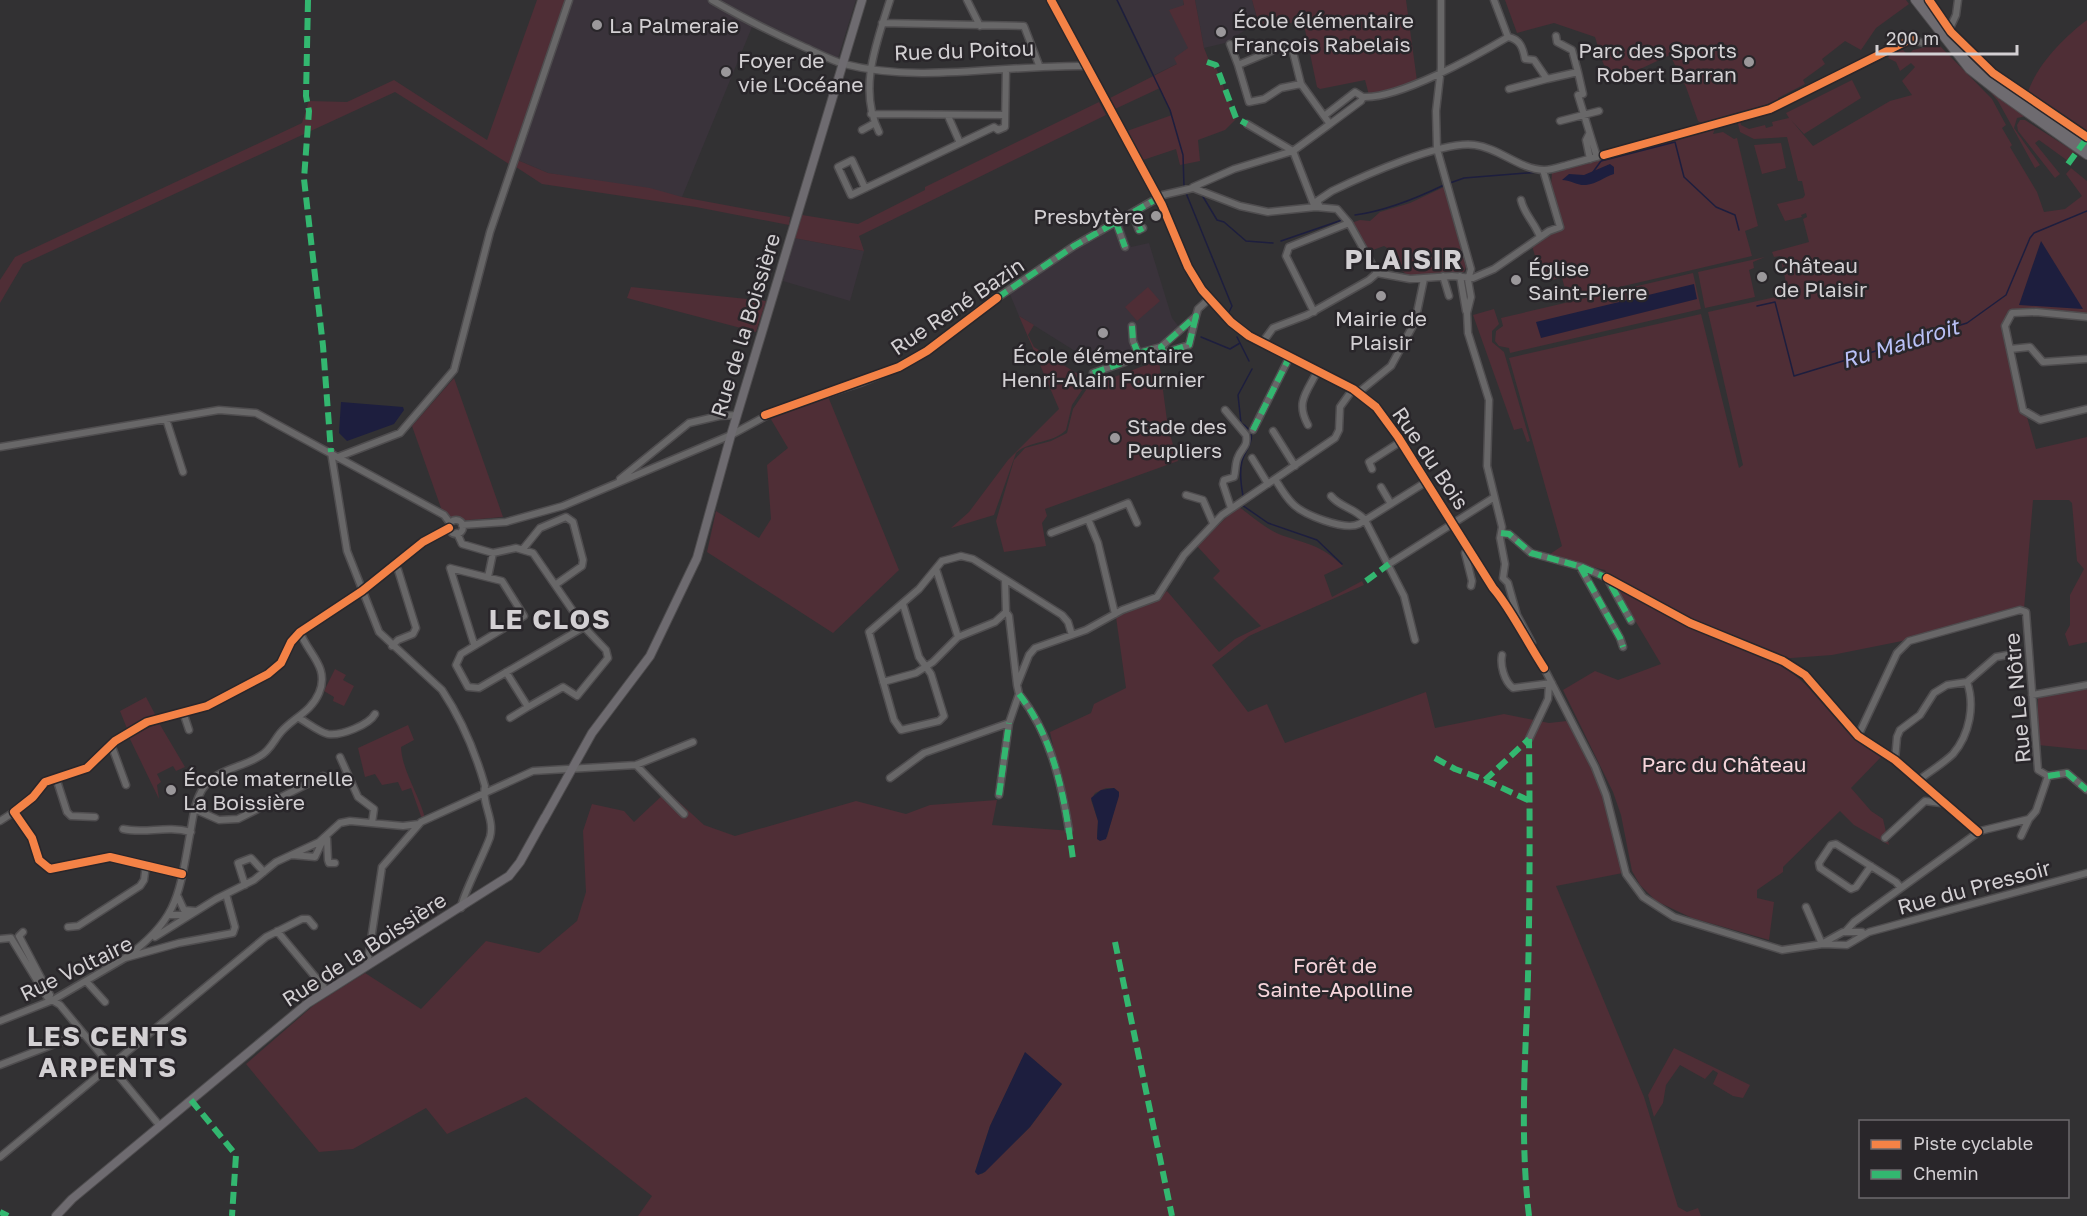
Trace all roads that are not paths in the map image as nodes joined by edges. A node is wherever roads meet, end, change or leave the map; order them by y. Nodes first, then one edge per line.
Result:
1 (569, 0) edge
2 (712, 0) edge
3 (862, 0) edge
4 (890, 0) edge
5 (967, 0) edge
6 (1051, 0) edge
7 (1441, 0) edge
8 (1494, 0) edge
9 (1915, 0) edge
10 (1921, 0) edge
11 (1958, 0) edge
12 (882, 23) junction
13 (980, 26) junction
14 (1950, 28) dead end
15 (1556, 36) dead end
16 (1508, 37) junction
17 (1934, 40) dead end
18 (1230, 44) dead end
19 (843, 64) junction
20 (1039, 65) junction
21 (1238, 65) junction
22 (1087, 66) junction
23 (870, 68) junction
24 (1006, 69) junction
25 (1441, 72) junction
26 (1578, 72) junction
27 (1547, 80) junction
28 (1302, 84) junction
29 (1509, 89) dead end
30 (1363, 98) junction
31 (1599, 111) dead end
32 (871, 114) junction
33 (1583, 114) junction
34 (1005, 115) junction
35 (948, 116) junction
36 (1324, 116) junction
37 (994, 117) junction
38 (1560, 121) dead end
39 (875, 123) junction
40 (1247, 124) dead end
41 (1330, 124) junction
42 (994, 127) junction
43 (862, 130) dead end
44 (879, 132) dead end
45 (960, 143) junction
46 (2087, 147) edge
47 (1437, 149) junction
48 (1293, 151) junction
49 (2087, 155) edge
50 (1594, 158) junction
51 (1544, 170) junction
52 (865, 188) junction
53 (1193, 188) junction
54 (1311, 195) junction
55 (1323, 197) junction
56 (1158, 198) junction
57 (1521, 200) dead end
58 (1320, 207) junction
59 (1311, 208) junction
60 (1132, 213) junction
61 (1116, 222) junction
62 (1349, 223) junction
63 (1139, 230) dead end
64 (1540, 237) junction
65 (1125, 247) dead end
66 (1377, 273) junction
67 (1443, 276) junction
68 (1460, 276) junction
69 (1468, 278) junction
70 (1424, 279) junction
71 (1449, 296) dead end
72 (1209, 299) junction
73 (1314, 312) junction
74 (1467, 313) junction
75 (1196, 316) junction
76 (2087, 317) edge
77 (1132, 326) dead end
78 (1263, 343) junction
79 (1161, 347) junction
80 (2010, 349) junction
81 (1138, 353) junction
82 (1290, 356) junction
83 (2087, 359) edge
84 (1318, 370) junction
85 (1093, 373) dead end
86 (1356, 390) junction
87 (2087, 409) edge
88 (1225, 410) dead end
89 (737, 415) junction
90 (166, 419) junction
91 (1308, 425) dead end
92 (1253, 430) dead end
93 (1273, 432) dead end
94 (731, 435) junction
95 (1400, 442) junction
96 (0, 447) edge
97 (331, 452) junction
98 (338, 457) junction
99 (1252, 458) dead end
100 (1295, 466) junction
101 (1372, 469) dead end
102 (183, 472) dead end
103 (631, 474) junction
104 (1275, 479) junction
105 (1426, 482) junction
106 (1268, 484) junction
107 (1381, 487) dead end
108 (1186, 495) dead end
109 (1331, 496) dead end
110 (1493, 498) junction
111 (1391, 504) junction
112 (1231, 508) junction
113 (1088, 519) junction
114 (1365, 520) junction
115 (1137, 523) dead end
116 (1213, 524) junction
117 (1453, 524) junction
118 (450, 525) junction
119 (462, 525) junction
120 (1501, 532) junction
121 (457, 533) junction
122 (1051, 533) dead end
123 (523, 549) junction
124 (1468, 549) junction
125 (493, 553) junction
126 (1389, 564) junction
127 (394, 565) junction
128 (1580, 566) junction
129 (936, 569) junction
130 (488, 577) junction
131 (1005, 580) junction
132 (1498, 581) junction
133 (555, 585) junction
134 (1471, 586) dead end
135 (1508, 588) junction
136 (362, 591) junction
137 (1499, 593) junction
138 (903, 604) junction
139 (1006, 612) junction
140 (1115, 614) junction
141 (1631, 621) dead end
142 (584, 627) junction
143 (300, 632) junction
144 (1072, 635) junction
145 (958, 637) junction
146 (1415, 640) dead end
147 (474, 644) junction
148 (392, 646) junction
149 (1623, 647) dead end
150 (2013, 654) dead end
151 (1502, 655) dead end
152 (1783, 661) dead end
153 (926, 666) junction
154 (1544, 668) junction
155 (506, 672) junction
156 (883, 682) junction
157 (1968, 682) junction
158 (1551, 684) junction
159 (1017, 685) junction
160 (2087, 685) edge
161 (1019, 694) junction
162 (2032, 695) junction
163 (528, 707) junction
164 (183, 712) junction
165 (375, 714) dead end
166 (299, 718) junction
167 (510, 718) dead end
168 (1009, 723) junction
169 (189, 730) dead end
170 (1858, 736) junction
171 (1529, 739) dead end
172 (693, 742) dead end
173 (111, 744) junction
174 (340, 757) dead end
175 (1895, 760) junction
176 (636, 765) junction
177 (570, 768) junction
178 (323, 776) dead end
179 (2049, 776) junction
180 (56, 778) junction
181 (890, 778) dead end
182 (1919, 780) junction
183 (126, 785) dead end
184 (2087, 790) edge
185 (484, 792) junction
186 (999, 795) dead end
187 (1947, 807) junction
188 (194, 810) junction
189 (14, 812) junction
190 (684, 814) dead end
191 (95, 816) dead end
192 (2029, 819) junction
193 (0, 821) edge
194 (372, 823) junction
195 (419, 824) junction
196 (403, 826) junction
197 (123, 829) dead end
198 (1069, 830) dead end
199 (190, 831) junction
200 (1978, 832) junction
201 (408, 836) junction
202 (2021, 836) dead end
203 (325, 837) junction
204 (1885, 838) dead end
205 (291, 855) junction
206 (335, 863) dead end
207 (146, 865) junction
208 (1871, 866) junction
209 (264, 872) junction
210 (2087, 873) edge
211 (182, 874) junction
212 (244, 885) junction
213 (1901, 888) junction
214 (179, 892) junction
215 (226, 894) junction
216 (1806, 907) dead end
217 (461, 908) junction
218 (193, 913) junction
219 (170, 915) junction
220 (178, 922) junction
221 (314, 926) dead end
222 (68, 927) dead end
223 (277, 931) junction
224 (23, 932) dead end
225 (1848, 935) junction
226 (0, 939) edge
227 (1839, 939) junction
228 (144, 944) junction
229 (1822, 944) junction
230 (125, 958) junction
231 (368, 966) junction
232 (86, 981) junction
233 (43, 986) junction
234 (327, 991) junction
235 (53, 1000) junction
236 (105, 1002) dead end
237 (0, 1021) edge
238 (83, 1033) junction
239 (0, 1065) edge
240 (110, 1066) junction
241 (160, 1126) junction
242 (0, 1157) edge
243 (56, 1216) edge

1 - 98 street
2 - 19 street, Rue du Poitou
3 - 19 main road, Rue de la Boissière
4 - 12 street
5 - 13 street
6 - 22 street, Rue du Bois
7 - 25 street
8 - 16 street
9 - 49 main road
10 - 46 main road
11 - 14 street
12 - 13 street
12 - 23 street
13 - 20 street
15 - 26 street
16 - 25 street
16 - 27 street
17 - 50 street
18 - 21 street
19 - 23 street, Rue du Poitou
19 - 89 main road, Rue de la Boissière
20 - 22 street, Rue du Poitou
20 - 24 street, Rue du Poitou
21 - 28 street
21 - 28 street
22 - 56 street, Rue du Bois
23 - 24 street, Rue du Poitou
23 - 32 street
24 - 34 street
25 - 30 street
25 - 47 street
26 - 27 street
26 - 33 street
27 - 29 street
28 - 36 street
30 - 36 street
30 - 41 street, Rue René Bazin
31 - 33 street
32 - 35 street
32 - 39 street
33 - 38 street
33 - 50 street
34 - 37 street
34 - 42 street
35 - 37 street
35 - 45 street
36 - 41 street
37 - 42 street
39 - 43 street
39 - 44 street
40 - 48 street
41 - 48 street, Rue René Bazin
42 - 45 street
45 - 52 street
47 - 51 street
47 - 55 street
47 - 69 street
48 - 53 street, Rue René Bazin
48 - 54 street
50 - 51 street
51 - 64 street
52 - 52 street
53 - 56 street, Rue René Bazin
53 - 59 street
54 - 55 street
54 - 59 street
55 - 58 street
56 - 60 street, Rue René Bazin
56 - 72 street, Rue du Bois
57 - 64 street
58 - 59 street
58 - 62 street
60 - 61 street, Rue René Bazin
60 - 63 street
61 - 65 street
61 - 94 street, Rue René Bazin
62 - 66 street
62 - 73 street
64 - 69 street
66 - 70 street
66 - 73 street
67 - 68 street
67 - 70 street
67 - 71 street
68 - 69 street
68 - 74 street
69 - 74 street
70 - 86 street
72 - 75 street
72 - 78 street, Rue du Bois
73 - 78 street
74 - 110 street
75 - 79 street
75 - 79 street
76 - 80 street
77 - 81 street
78 - 82 street, Rue du Bois
79 - 81 street
80 - 83 street
80 - 87 street
81 - 85 street
82 - 84 street, Rue du Bois
82 - 92 street
84 - 86 street, Rue du Bois
84 - 91 street
86 - 95 street, Rue du Bois
86 - 100 street
88 - 112 street
89 - 94 main road, Rue de la Boissière
89 - 103 street
90 - 96 street
90 - 97 street
90 - 102 street
93 - 100 street
94 - 103 street, Rue René Bazin
94 - 177 main road, Rue de la Boissière
95 - 101 street
95 - 105 street, Rue du Bois
97 - 98 street
97 - 136 street
98 - 118 street
99 - 106 street
100 - 104 street
103 - 119 street
104 - 106 street
104 - 114 street
105 - 111 street
105 - 117 street, Rue du Bois
106 - 112 street
107 - 111 street
108 - 116 street
109 - 114 street
110 - 117 street
110 - 120 street
111 - 114 street
112 - 116 street
113 - 115 street
113 - 122 street
113 - 140 street
114 - 126 street
116 - 140 street
117 - 124 street, Rue du Bois
117 - 126 street
118 - 119 street
118 - 121 street
118 - 127 street
119 - 121 street
120 - 128 street
120 - 132 street
121 - 125 street
123 - 125 street
123 - 133 street
123 - 133 street
124 - 132 street, Rue du Bois
124 - 134 street, Rue du Bois
125 - 130 street
126 - 146 street
127 - 136 street
127 - 148 street
128 - 141 street
128 - 149 street
129 - 131 street
129 - 138 street
129 - 145 street
130 - 147 street
130 - 147 street
131 - 139 street
131 - 144 street
132 - 135 street
132 - 137 street
133 - 142 street
135 - 137 street
135 - 154 street
136 - 143 street
136 - 148 street
137 - 154 street
138 - 153 street
138 - 156 street
139 - 145 street
139 - 159 street
140 - 144 street
142 - 155 street
142 - 163 street
143 - 164 street
143 - 166 street
144 - 159 street
145 - 153 street
147 - 155 street
148 - 185 street
150 - 157 street
151 - 158 street
152 - 170 street
153 - 156 street
153 - 156 street
154 - 158 street
155 - 163 street
157 - 175 street
157 - 182 street
158 - 171 street
158 - 229 street
159 - 161 street
160 - 162 street
161 - 168 street
161 - 198 street
162 - 170 street, Rue Le Nôtre
162 - 179 street, Rue Le Nôtre
163 - 167 street
164 - 169 street
164 - 173 street
165 - 166 street
166 - 188 street
168 - 181 street
168 - 186 street
170 - 175 street
172 - 176 street
173 - 180 street
173 - 183 street
174 - 194 street
175 - 182 street
176 - 177 street
176 - 190 street
177 - 185 street
177 - 217 main road, Rue de la Boissière
178 - 188 street
179 - 184 street
179 - 192 street
180 - 189 street
180 - 191 street
182 - 187 street
185 - 195 street
185 - 217 street
187 - 200 street
187 - 204 street
188 - 199 street
189 - 193 street
189 - 207 street
192 - 200 street
192 - 202 street
194 - 196 street
194 - 203 street
195 - 196 street
195 - 201 street
196 - 201 street
197 - 199 street
199 - 211 street
200 - 213 street
201 - 231 street
203 - 205 street
203 - 205 street
203 - 206 street
205 - 209 street
207 - 211 street
207 - 222 street
208 - 208 street
208 - 213 street
209 - 212 street
209 - 212 street
210 - 225 street, Rue du Pressoir
211 - 214 street
212 - 215 street
213 - 225 street
214 - 218 street
214 - 219 street
215 - 218 street
215 - 230 street, Rue Voltaire
216 - 229 street
217 - 231 main road, Rue de la Boissière
218 - 219 street
218 - 220 street
219 - 220 street
219 - 228 street
220 - 228 street
221 - 223 street
223 - 234 street
223 - 240 street
224 - 233 street
225 - 227 street
225 - 227 street, Rue du Pressoir
226 - 233 street
227 - 229 street
228 - 230 street
230 - 232 street, Rue Voltaire
231 - 234 main road, Rue de la Boissière
232 - 235 street, Rue Voltaire
232 - 236 street
233 - 235 street
234 - 241 main road, Rue de la Boissière
235 - 237 street, Rue Voltaire
235 - 238 street
238 - 239 street
238 - 240 street
240 - 241 street
240 - 242 street
241 - 243 main road, Rue de la Boissière

